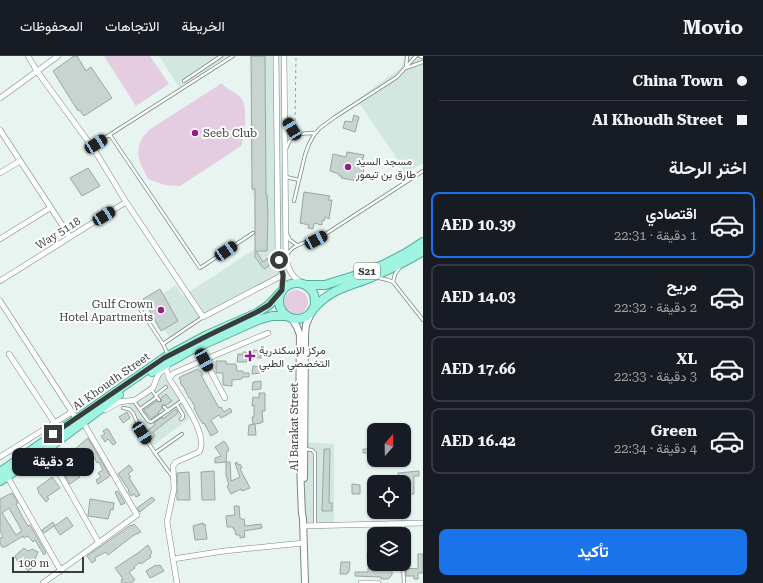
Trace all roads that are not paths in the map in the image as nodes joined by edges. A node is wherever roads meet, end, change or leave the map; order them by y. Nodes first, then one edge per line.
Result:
1 (28, 56) edge
2 (58, 56) edge
3 (221, 56) edge
4 (233, 56) edge
5 (276, 56) edge
6 (284, 56) edge
7 (407, 56) edge
8 (416, 56) edge
9 (423, 62) edge
10 (406, 68) junction
11 (37, 71) junction
12 (184, 80) dead end
13 (0, 98) edge
14 (285, 116) junction
15 (0, 130) edge
16 (296, 132) junction
17 (315, 133) junction
18 (110, 135) junction
19 (92, 147) junction
20 (286, 152) junction
21 (20, 161) junction
22 (423, 171) edge
23 (0, 173) edge
24 (286, 177) junction
25 (299, 180) junction
26 (294, 201) dead end
27 (126, 202) junction
28 (50, 208) junction
29 (253, 233) dead end
30 (286, 233) junction
31 (70, 237) junction
32 (0, 239) edge
33 (423, 242) edge
34 (297, 245) junction
35 (423, 252) edge
36 (286, 257) junction
37 (406, 262) junction
38 (283, 275) junction
39 (369, 278) junction
40 (0, 281) edge
41 (393, 282) junction
42 (304, 285) junction
43 (281, 291) junction
44 (0, 301) edge
45 (138, 306) dead end
46 (312, 311) junction
47 (203, 317) junction
48 (289, 318) junction
49 (423, 320) edge
50 (268, 333) dead end
51 (163, 344) junction
52 (198, 347) junction
53 (188, 352) junction
54 (9, 354) dead end
55 (168, 355) junction
56 (204, 360) junction
57 (165, 368) junction
58 (156, 378) junction
59 (169, 378) junction
60 (166, 387) dead end
61 (152, 389) junction
62 (156, 396) junction
63 (225, 398) dead end
64 (159, 400) dead end
65 (183, 400) junction
66 (133, 401) junction
67 (299, 403) junction
68 (177, 405) junction
69 (164, 407) dead end
70 (123, 408) dead end
71 (140, 410) junction
72 (168, 411) junction
73 (95, 413) junction
74 (77, 417) junction
75 (180, 419) dead end
76 (54, 422) junction
77 (182, 434) dead end
78 (305, 449) junction
79 (46, 450) junction
80 (155, 452) junction
81 (0, 457) edge
82 (4, 474) edge
83 (173, 476) junction
84 (0, 481) edge
85 (303, 518) junction
86 (403, 523) junction
87 (423, 523) edge
88 (315, 525) junction
89 (303, 526) junction
90 (403, 527) edge
91 (99, 543) junction
92 (304, 543) junction
93 (173, 559) junction
94 (61, 571) junction
95 (403, 571) edge
96 (43, 583) edge
97 (176, 583) edge
98 (305, 583) edge
99 (361, 583) edge
100 (378, 583) edge
101 (404, 583) edge

1 - 11 street
2 - 11 street
3 - 12 lane
4 - 18 lane
5 - 38 street
6 - 14 street
7 - 10 lane
8 - 10 lane
9 - 10 lane
10 - 17 lane
11 - 13 street
11 - 19 street
14 - 16 lane
14 - 20 street
15 - 21 street
16 - 17 lane
16 - 20 lane
17 - 25 lane
18 - 19 lane
18 - 29 lane
19 - 27 street
20 - 24 street
21 - 23 street
21 - 28 street
22 - 34 lane
24 - 25 lane
24 - 30 street
25 - 26 lane
27 - 31 street, Way 5118
27 - 47 street
28 - 31 street
28 - 32 street
30 - 34 lane
30 - 36 street
31 - 40 street, Way 5118
33 - 42 main road, S21
34 - 36 lane
35 - 37 main road, S21
36 - 42 street
37 - 39 main road, S21
37 - 41 lane
38 - 43 street
38 - 47 street
39 - 41 lane
39 - 46 main road, S21
41 - 49 lane
42 - 43 main road, S21
42 - 46 main road
43 - 48 main road
43 - 55 main road, Al Khoudh Street / S21
44 - 74 street
45 - 51 lane
46 - 48 main road, S21
46 - 78 street, Al Barakat Street
47 - 51 lane
48 - 52 main road, Al Khoudh Street / S21
48 - 67 street, Al Barakat Street
50 - 56 street
51 - 55 lane
52 - 53 main road, Al Khoudh Street / S21
52 - 56 street
53 - 57 street
53 - 73 main road, Al Khoudh Street / S21
54 - 76 street
55 - 74 main road, Al Khoudh Street / S21
56 - 59 street
56 - 63 street
57 - 58 street
57 - 59 street
58 - 59 street
58 - 61 street
59 - 65 street
60 - 62 lane
61 - 62 lane
61 - 66 street
62 - 64 lane
62 - 71 lane
65 - 68 lane
65 - 83 street
66 - 71 lane
66 - 73 street
67 - 78 street
67 - 85 street, Al Barakat Street
68 - 72 lane
68 - 75 lane
69 - 72 lane
70 - 80 lane
71 - 72 lane
73 - 74 main road, Al Khoudh Street / S21
74 - 76 street
74 - 79 main road, Al Khoudh Street / S21
74 - 82 main road, Al Khoudh Street / S21
74 - 91 street
76 - 81 street
77 - 80 lane
78 - 85 street, Al Barakat Street
78 - 88 lane
79 - 82 main road, Al Khoudh Street / S21
79 - 91 street
80 - 83 lane
82 - 84 main road, Al Khoudh Street / S21
82 - 94 street
83 - 93 street
85 - 89 street, Al Barakat Street
86 - 87 street
86 - 88 street
86 - 90 lane
88 - 89 street
89 - 92 street, Al Barakat Street
91 - 94 street
92 - 93 street
92 - 98 street, Al Barakat Street
93 - 97 street
94 - 96 street
95 - 101 lane
99 - 100 street

